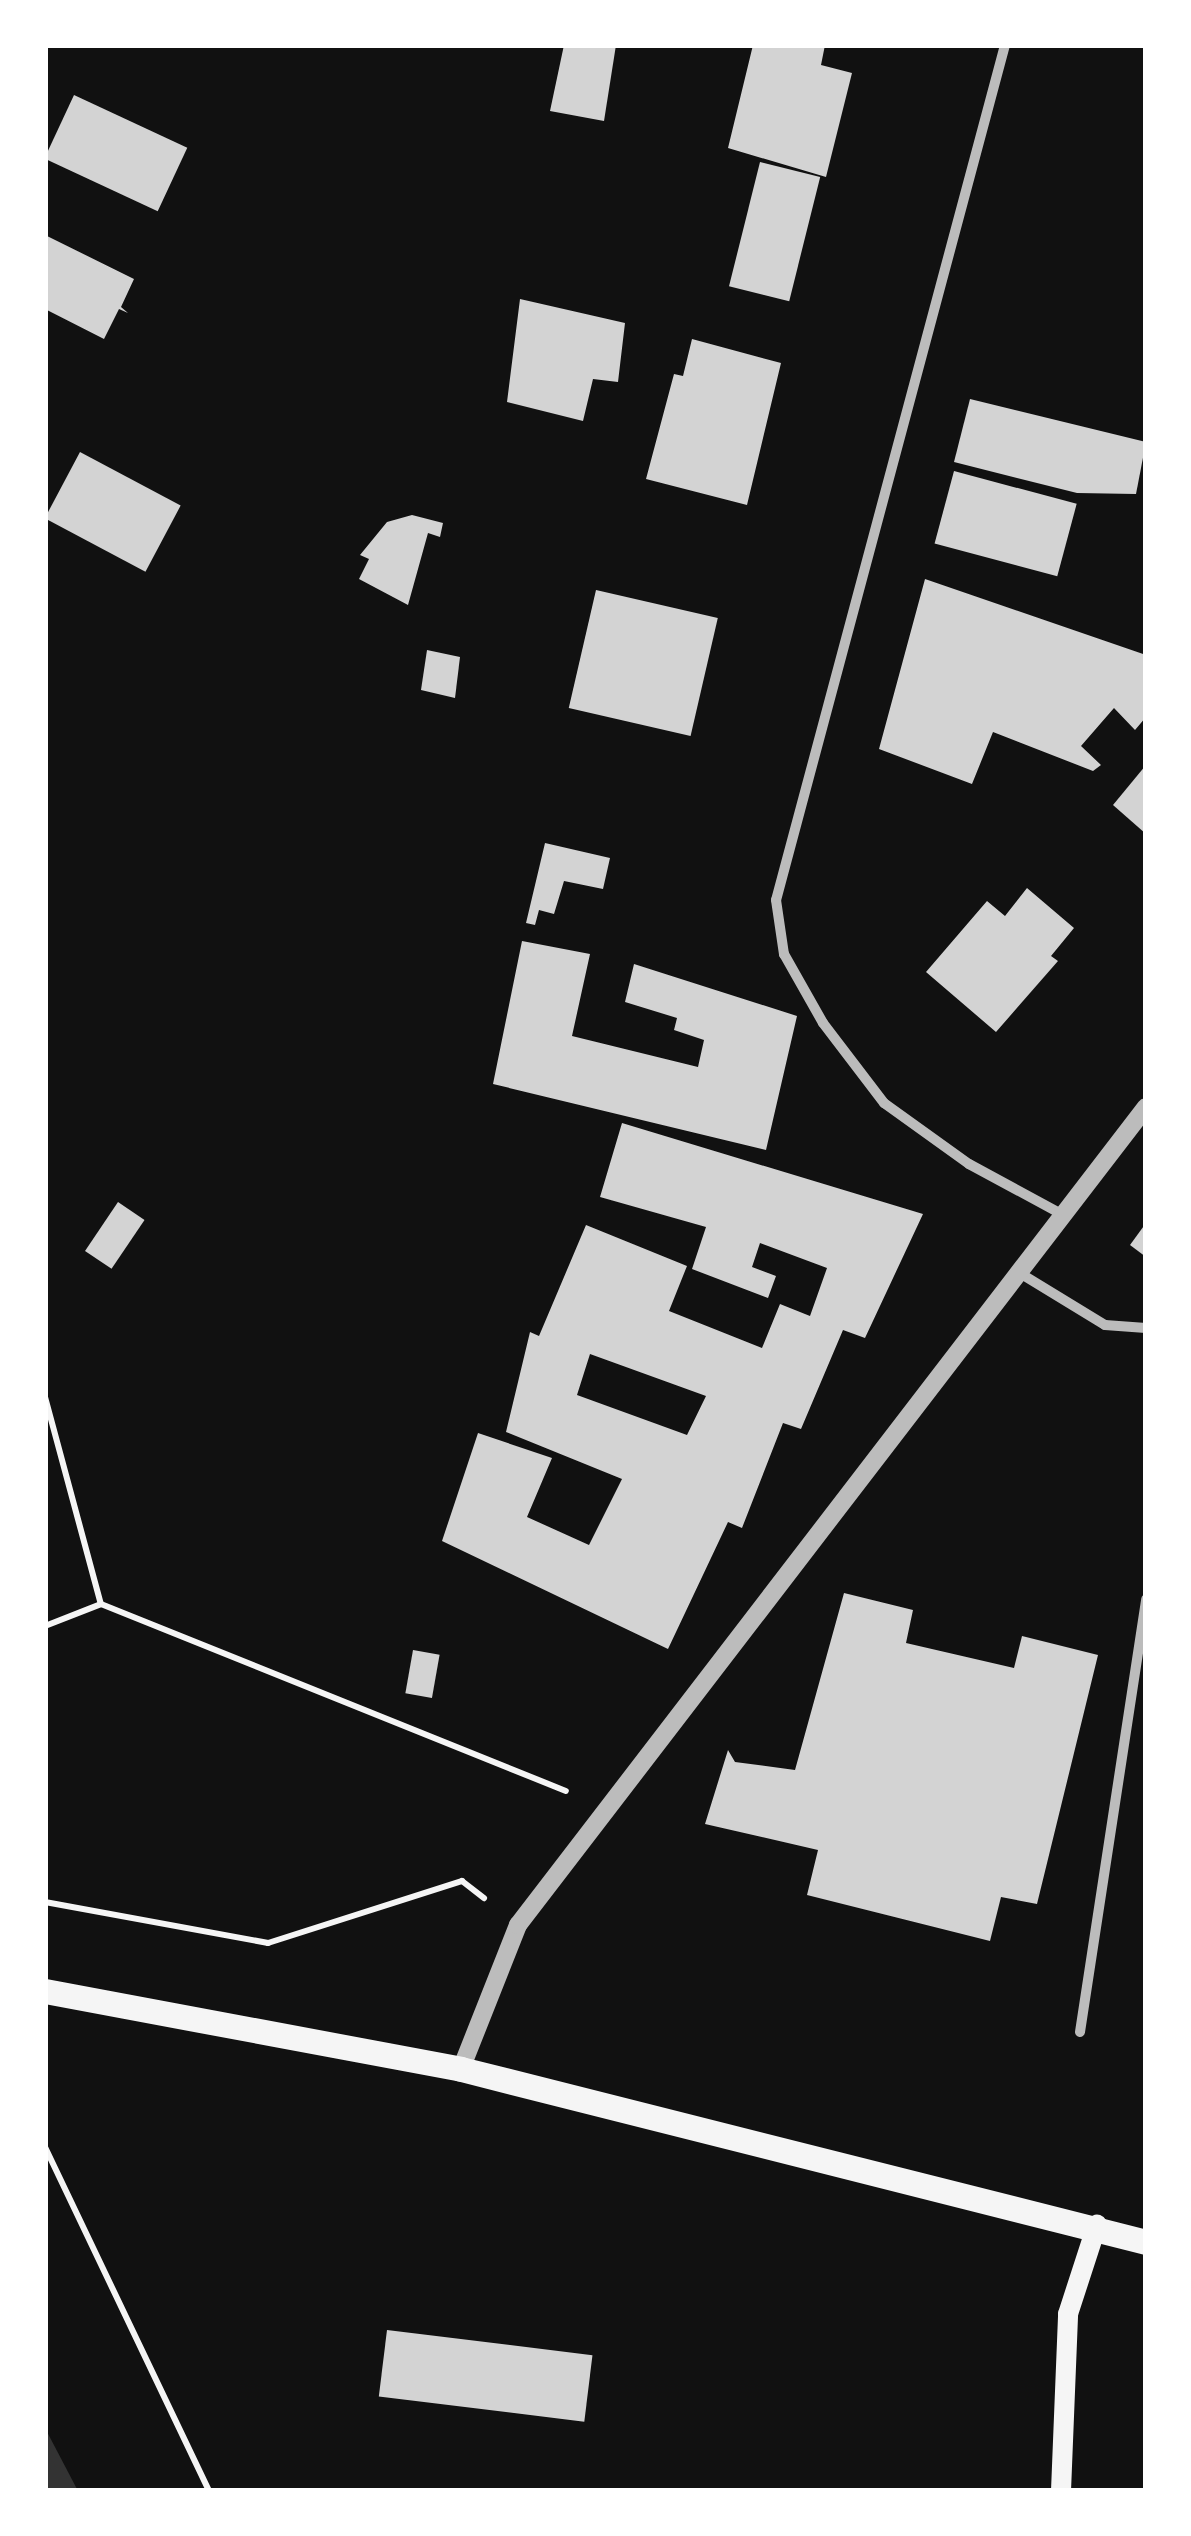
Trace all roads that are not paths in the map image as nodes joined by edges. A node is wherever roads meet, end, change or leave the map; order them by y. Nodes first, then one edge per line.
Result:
1 (1004, 45) edge
2 (1146, 1107) edge
3 (1065, 1216) junction
4 (1023, 1275) junction
5 (1146, 1328) edge
6 (1146, 1599) edge
7 (45, 1992) edge
8 (1080, 2032) dead end
9 (462, 2069) junction
10 (1097, 2226) junction
11 (1146, 2242) edge
12 (1061, 2491) edge

1 - 3 street
2 - 3 street
3 - 4 street
4 - 5 street
4 - 9 street
6 - 8 street
7 - 9 main road
9 - 10 main road
10 - 11 main road
10 - 12 main road

